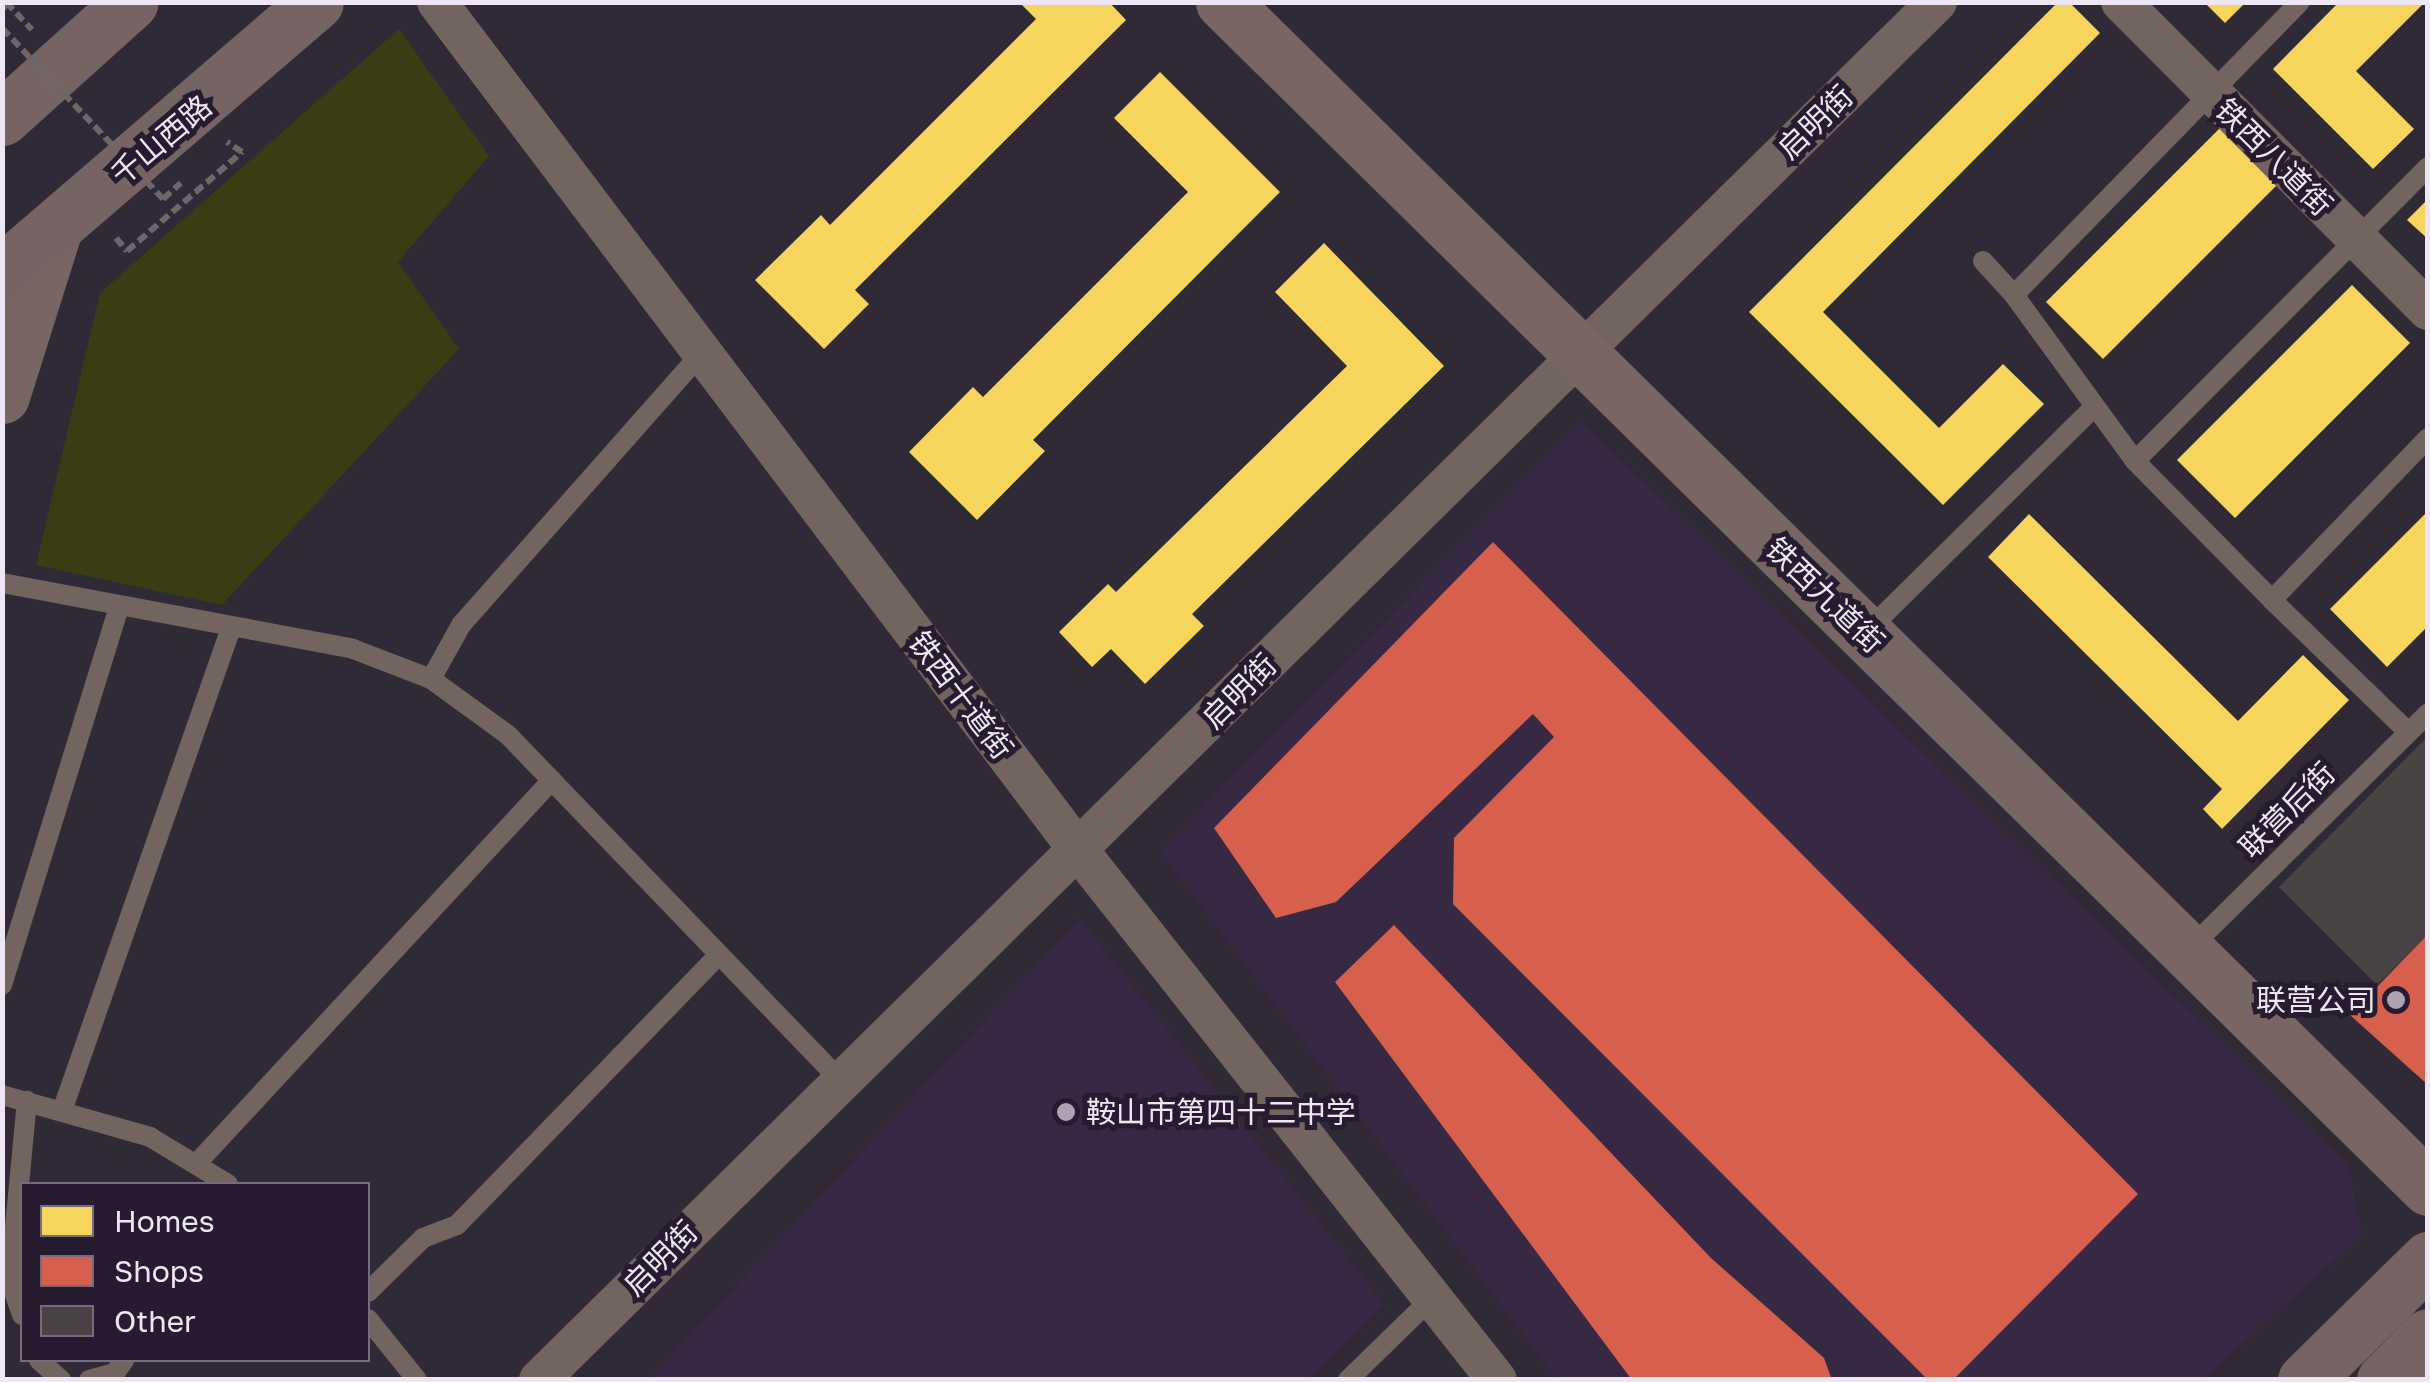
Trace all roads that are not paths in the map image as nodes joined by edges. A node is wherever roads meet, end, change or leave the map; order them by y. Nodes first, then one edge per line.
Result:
1 (131, 2) edge
2 (316, 2) edge
3 (437, 2) edge
4 (1223, 2) edge
5 (1938, 2) edge
6 (2122, 2) edge
7 (2300, 2) edge
8 (2212, 94) junction
9 (2, 118) edge
10 (2428, 167) edge
11 (55, 228) junction
12 (2357, 240) junction
13 (1983, 261) dead end
14 (2, 272) edge
15 (2014, 295) junction
16 (2428, 310) edge
17 (1577, 352) junction
18 (702, 353) junction
19 (2, 396) edge
20 (2092, 409) junction
21 (2428, 438) edge
22 (2135, 461) junction
23 (2, 584) edge
24 (2272, 600) junction
25 (119, 606) junction
26 (231, 628) junction
27 (1865, 634) junction
28 (432, 679) junction
29 (2428, 713) edge
30 (2408, 732) junction
31 (552, 780) junction
32 (1079, 852) junction
33 (2188, 950) junction
34 (719, 954) junction
35 (2, 985) edge
36 (842, 1082) junction
37 (2, 1095) edge
38 (27, 1102) junction
39 (62, 1111) junction
40 (197, 1163) junction
41 (225, 1182) edge
42 (2428, 1188) edge
43 (2428, 1259) edge
44 (370, 1290) edge
45 (1432, 1298) junction
46 (20, 1308) edge
47 (370, 1321) edge
48 (2428, 1336) edge
49 (41, 1362) edge
50 (123, 1362) edge
51 (61, 1380) edge
52 (89, 1380) edge
53 (417, 1380) edge
54 (539, 1380) edge
55 (1348, 1380) edge
56 (1497, 1380) edge
57 (2305, 1380) edge
58 (2384, 1380) edge

1 - 9 main road
2 - 11 main road, 千山西路
3 - 18 street, 铁西十道街
4 - 17 main road, 铁西九道街
5 - 17 street, 启明街
6 - 8 street, 铁西八道街
7 - 8 lane
8 - 12 street, 铁西八道街
8 - 15 lane
10 - 12 lane
11 - 14 main road, 千山西路
11 - 19 main road
12 - 16 street, 铁西八道街
12 - 22 lane
13 - 15 lane
15 - 20 lane
17 - 27 main road, 铁西九道街
17 - 32 street, 启明街
18 - 28 lane
18 - 32 street, 铁西十道街
20 - 22 lane
20 - 27 lane
21 - 24 lane
22 - 24 lane
23 - 25 lane
24 - 30 lane
25 - 26 lane
25 - 35 lane
26 - 28 lane
26 - 39 lane
27 - 33 main road, 铁西九道街
28 - 31 lane
29 - 30 lane, 联营后街
30 - 33 lane, 联营后街
31 - 34 lane
31 - 40 lane
32 - 36 street, 启明街
32 - 45 street, 铁西十道街
33 - 42 main road, 铁西九道街
34 - 36 lane
34 - 44 lane
36 - 54 street, 启明街
37 - 38 lane
38 - 39 lane
38 - 46 lane
39 - 40 lane
40 - 41 lane
43 - 57 main road
45 - 55 lane
45 - 56 street, 铁西十道街
47 - 53 lane
48 - 58 main road
49 - 51 lane
50 - 52 lane

